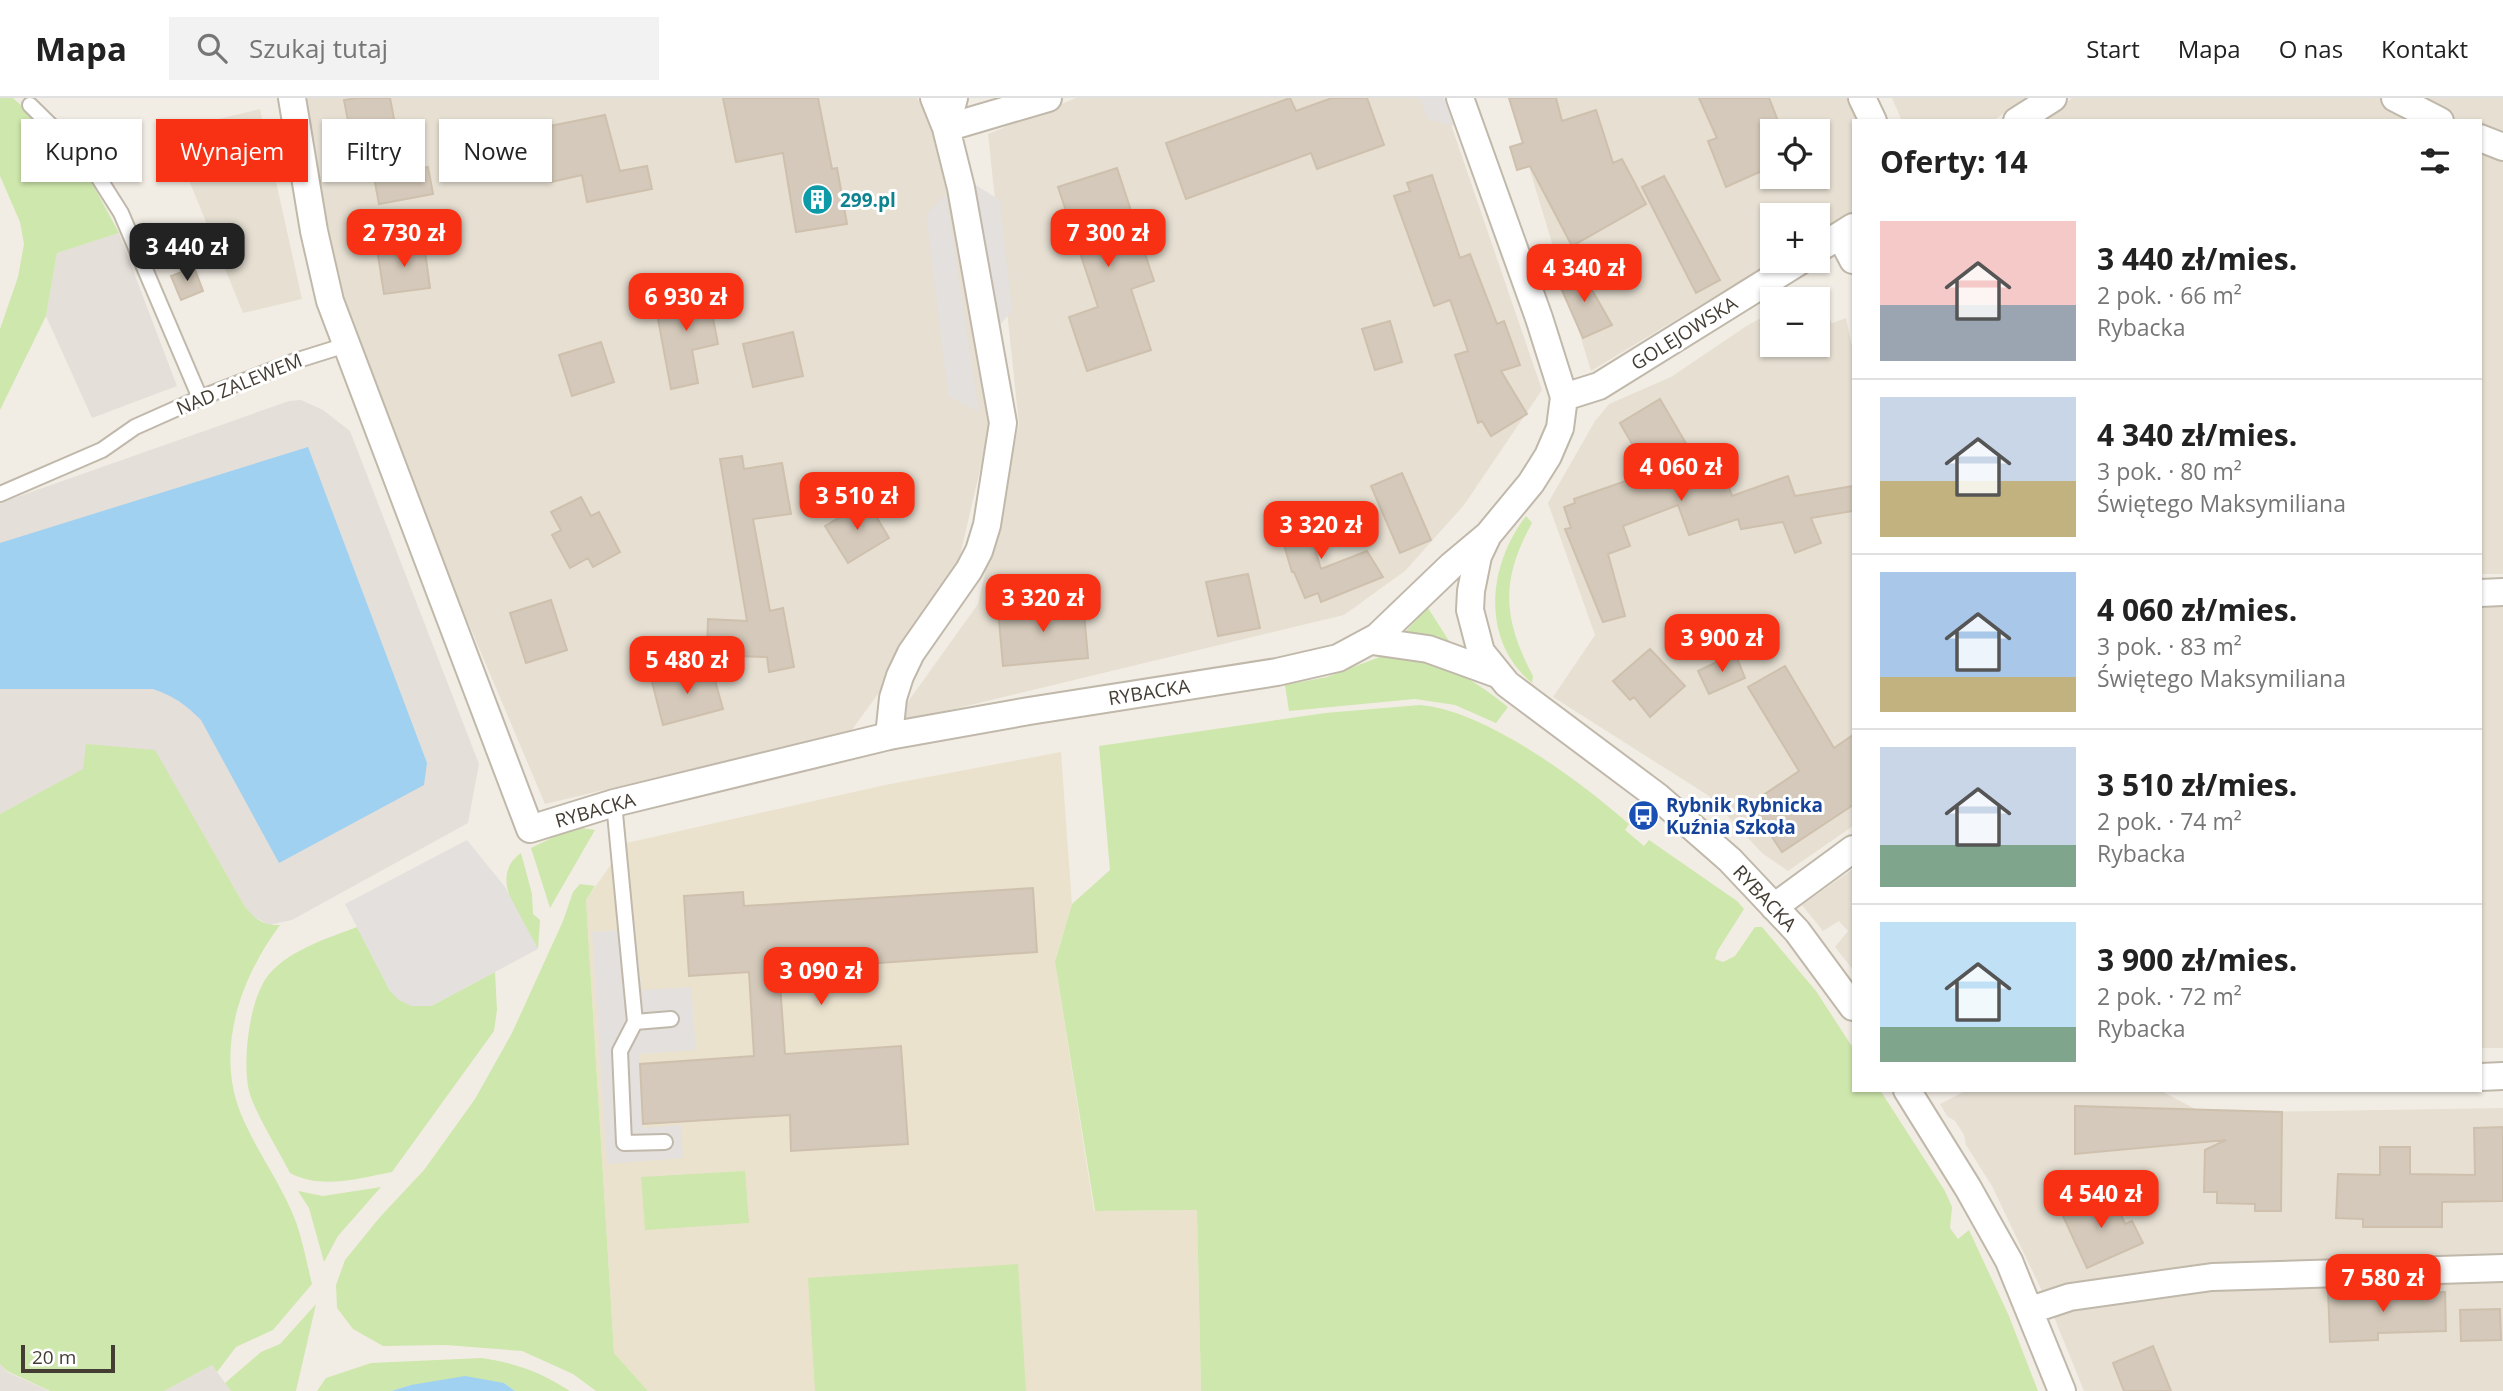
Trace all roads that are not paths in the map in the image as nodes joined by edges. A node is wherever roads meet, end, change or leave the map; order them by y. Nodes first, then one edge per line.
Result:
1 (292, 98) edge
2 (934, 98) edge
3 (954, 98) edge
4 (1048, 98) edge
5 (1460, 98) edge
6 (1862, 98) edge
7 (2053, 98) edge
8 (2395, 98) edge
9 (30, 105) dead end
10 (1872, 119) edge
11 (2020, 119) edge
12 (2436, 119) edge
13 (946, 128) junction
14 (2482, 139) edge
15 (2503, 147) edge
16 (1837, 237) edge
17 (1852, 259) edge
18 (1781, 273) edge
19 (346, 345) junction
20 (1564, 397) junction
21 (200, 398) junction
22 (0, 494) edge
23 (1488, 535) junction
24 (2503, 592) edge
25 (2482, 593) edge
26 (1372, 641) junction
27 (1497, 674) junction
28 (889, 736) junction
29 (614, 803) junction
30 (1852, 850) edge
31 (1774, 906) junction
32 (1852, 1006) edge
33 (671, 1019) dead end
34 (635, 1022) junction
35 (2503, 1076) edge
36 (2482, 1077) edge
37 (1908, 1092) edge
38 (665, 1142) dead end
39 (2503, 1268) edge
40 (2031, 1310) junction
41 (2062, 1391) edge

1 - 19 street, RYBACKA
2 - 13 street
3 - 13 street
4 - 13 street
5 - 20 street
6 - 10 street
7 - 11 street
8 - 12 street
9 - 21 lane
13 - 28 street
14 - 15 street
16 - 17 street
18 - 20 street, GOLEJOWSKA
19 - 21 lane, NAD ZALEWEM
19 - 29 street, RYBACKA
20 - 23 street
21 - 22 lane, NAD ZALEWEM
23 - 26 street, RYBACKA
23 - 27 street, RYBACKA
24 - 25 street
26 - 27 street, RYBACKA
26 - 28 street, RYBACKA
27 - 31 street, RYBACKA
28 - 29 street, RYBACKA
29 - 34 lane
30 - 31 street
31 - 32 street, RYBACKA
33 - 34 lane
34 - 38 lane
35 - 36 street
37 - 40 street
39 - 40 street
40 - 41 street

